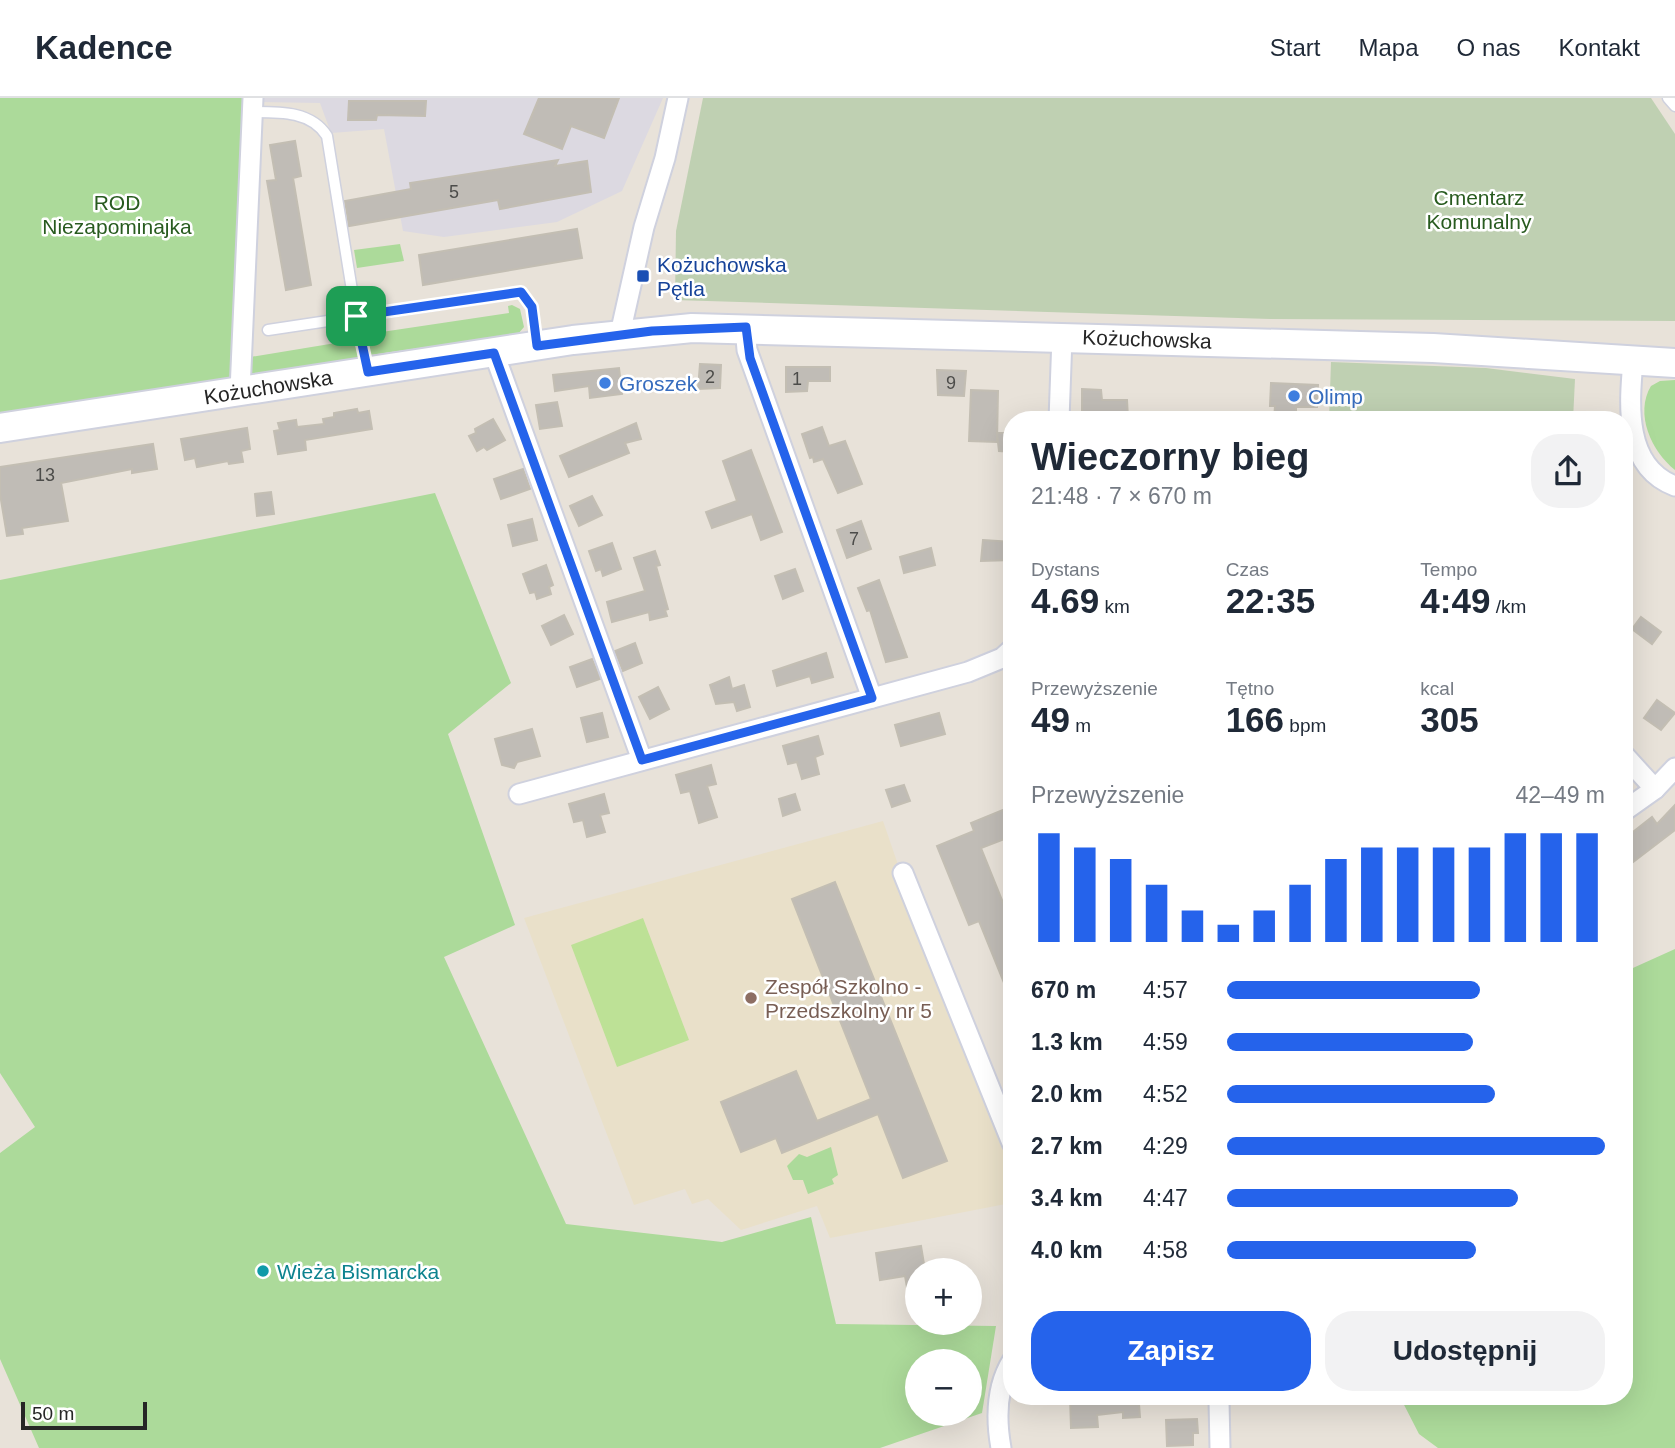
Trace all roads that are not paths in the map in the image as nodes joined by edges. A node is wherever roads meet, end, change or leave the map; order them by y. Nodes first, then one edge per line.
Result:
1 (678, 98) edge
2 (1668, 98) edge
3 (253, 105) edge
4 (1675, 106) edge
5 (356, 316) junction
6 (746, 327) junction
7 (268, 330) dead end
8 (620, 334) junction
9 (1062, 337) junction
10 (537, 346) junction
11 (494, 353) junction
12 (1633, 361) junction
13 (1675, 363) edge
14 (368, 372) junction
15 (240, 391) junction
16 (1059, 411) edge
17 (1631, 411) edge
18 (0, 428) edge
19 (1633, 431) edge
20 (1675, 486) edge
21 (1003, 657) edge
22 (872, 698) junction
23 (642, 760) junction
24 (1633, 765) edge
25 (1675, 768) edge
26 (1655, 789) junction
27 (519, 794) dead end
28 (1633, 805) edge
29 (903, 873) dead end
30 (1003, 1121) edge
31 (1003, 1385) edge
32 (1219, 1405) edge
33 (1001, 1448) edge
34 (1220, 1448) edge

1 - 8 street
2 - 4 lane
3 - 5 lane
3 - 15 street
5 - 7 lane
5 - 10 lane
5 - 14 lane
6 - 8 main road, Kożuchowska
6 - 9 main road, Kożuchowska
6 - 22 street
8 - 10 main road, Kożuchowska
9 - 12 main road, Kożuchowska
9 - 16 street
10 - 11 main road, Kożuchowska
11 - 14 main road, Kożuchowska
11 - 23 street
12 - 13 main road, Kożuchowska
12 - 17 street
14 - 15 main road, Kożuchowska
15 - 18 main road, Kożuchowska
19 - 20 street
21 - 22 street
22 - 23 street
23 - 27 street
24 - 26 street
25 - 26 street
26 - 28 street
29 - 30 street
31 - 33 street
32 - 34 street

